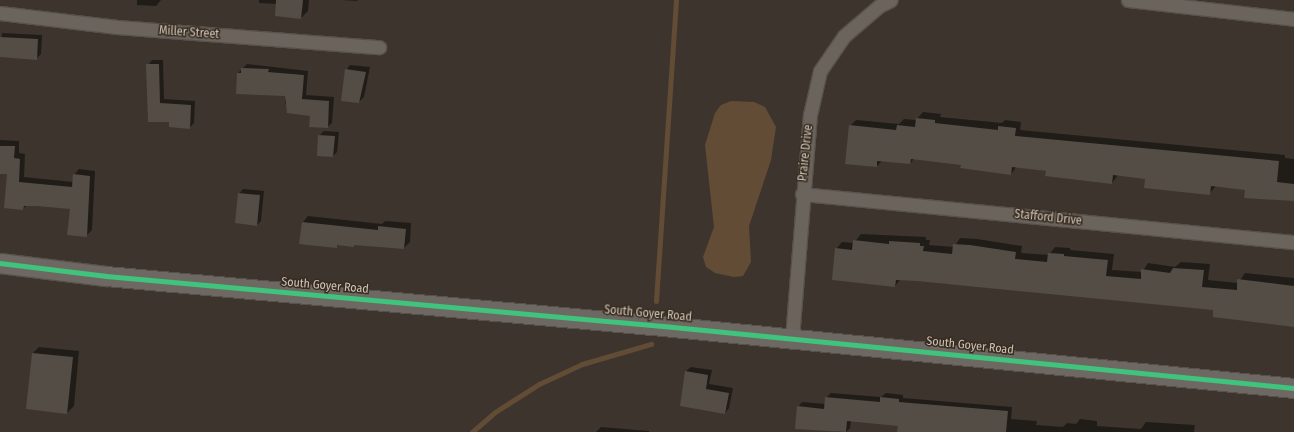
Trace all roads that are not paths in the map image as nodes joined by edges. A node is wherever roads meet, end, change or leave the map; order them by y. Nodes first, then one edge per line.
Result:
1 (891, 0) edge
2 (1128, 0) edge
3 (0, 13) edge
4 (1294, 18) edge
5 (379, 47) dead end
6 (802, 194) junction
7 (1294, 242) edge
8 (0, 262) edge
9 (792, 338) junction
10 (1294, 388) edge

1 - 6 street, Praire Drive
2 - 4 street
3 - 5 street, Miller Street
6 - 7 street, Stafford Drive
6 - 9 street, Praire Drive
8 - 9 street, South Goyer Road
9 - 10 street, South Goyer Road

